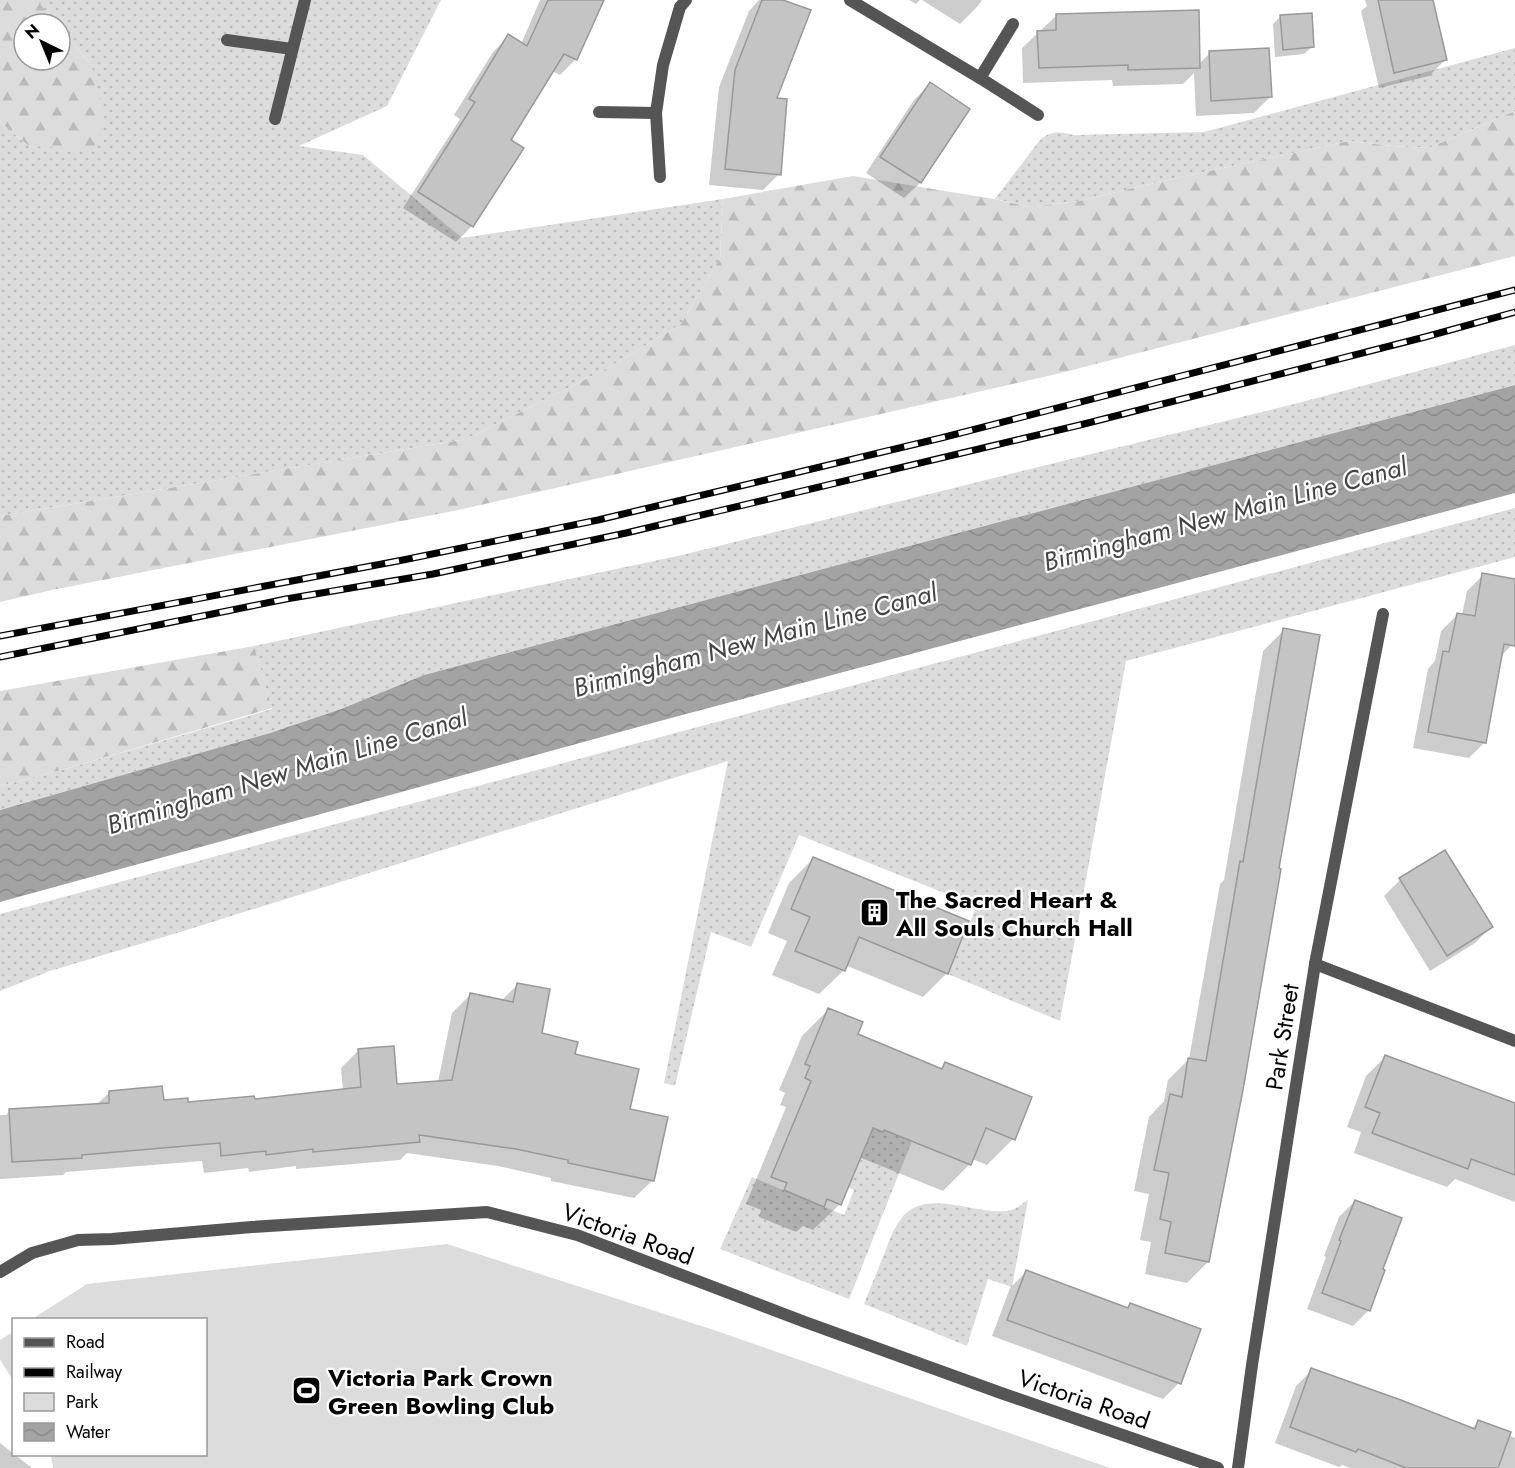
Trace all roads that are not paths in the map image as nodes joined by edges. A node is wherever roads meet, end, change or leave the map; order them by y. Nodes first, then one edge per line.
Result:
1 (305, 0) edge
2 (686, 0) edge
3 (850, 0) edge
4 (1012, 24) dead end
5 (227, 40) dead end
6 (292, 49) junction
7 (980, 78) junction
8 (599, 112) dead end
9 (656, 113) junction
10 (1038, 115) dead end
11 (275, 119) dead end
12 (660, 177) dead end
13 (1383, 614) dead end
14 (1315, 964) junction
15 (1515, 1041) edge
16 (0, 1272) edge
17 (1218, 1468) edge
18 (1238, 1468) edge

1 - 6 street
2 - 9 street
3 - 7 street
4 - 7 street
5 - 6 street
6 - 11 street
7 - 10 street
8 - 9 street
9 - 12 street
13 - 14 street, Park Street
14 - 15 street
14 - 18 street, Park Street
16 - 17 street, Victoria Road

